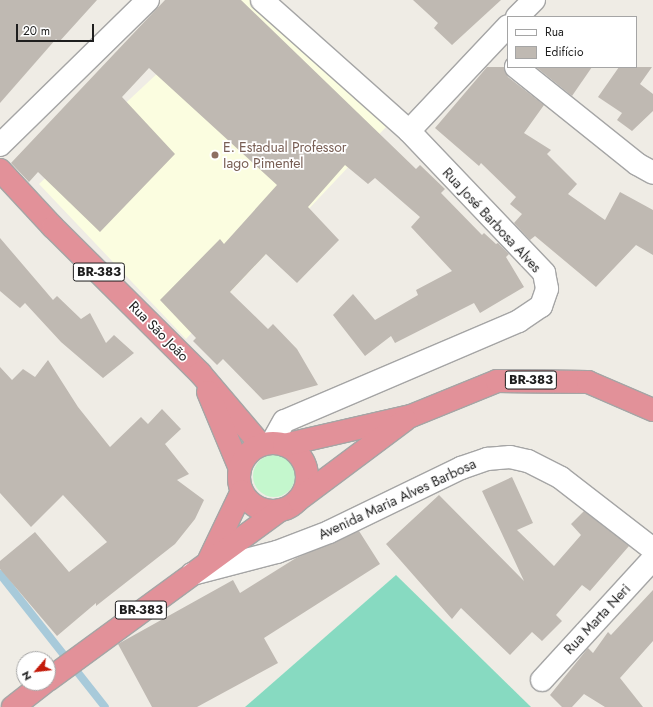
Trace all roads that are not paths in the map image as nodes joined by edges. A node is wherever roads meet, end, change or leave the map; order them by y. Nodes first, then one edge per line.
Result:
1 (148, 0) edge
2 (262, 0) edge
3 (534, 0) edge
4 (518, 16) edge
5 (507, 27) edge
6 (489, 45) junction
7 (507, 59) edge
8 (517, 68) edge
9 (408, 131) junction
10 (0, 145) edge
11 (0, 170) edge
12 (653, 173) edge
13 (200, 373) junction
14 (653, 410) edge
15 (411, 416) junction
16 (272, 444) junction
17 (240, 469) junction
18 (242, 491) junction
19 (289, 506) junction
20 (653, 550) edge
21 (653, 559) edge
22 (208, 561) junction
23 (189, 574) junction
24 (56, 674) edge
25 (542, 680) dead end
26 (34, 691) edge
27 (13, 707) edge

1 - 10 street
2 - 9 street, Rua José Barbosa Alves
3 - 4 street
5 - 6 street
6 - 7 street
6 - 9 street
8 - 12 street
9 - 16 street, Rua José Barbosa Alves
11 - 13 highway, Rua São João / BR-383
13 - 16 highway, BR-383
13 - 17 highway, BR-383
14 - 15 highway, Avenida Maria Alves Barbosa / BR-383
15 - 16 highway, Avenida Maria Alves Barbosa / BR-383
15 - 19 highway, Avenida Maria Alves Barbosa / BR-383
16 - 17 highway, BR-383
16 - 19 highway, BR-383
17 - 18 highway, BR-383
18 - 19 highway
18 - 22 highway, Avenida Maria Alves Barbosa / BR-383
19 - 22 highway, Avenida Maria Alves Barbosa / BR-383
20 - 23 street, Avenida Maria Alves Barbosa
21 - 25 street, Rua Marta Neri
22 - 23 highway, Avenida Maria Alves Barbosa / BR-383
23 - 24 highway, Avenida Maria Alves Barbosa / BR-383
26 - 27 highway

